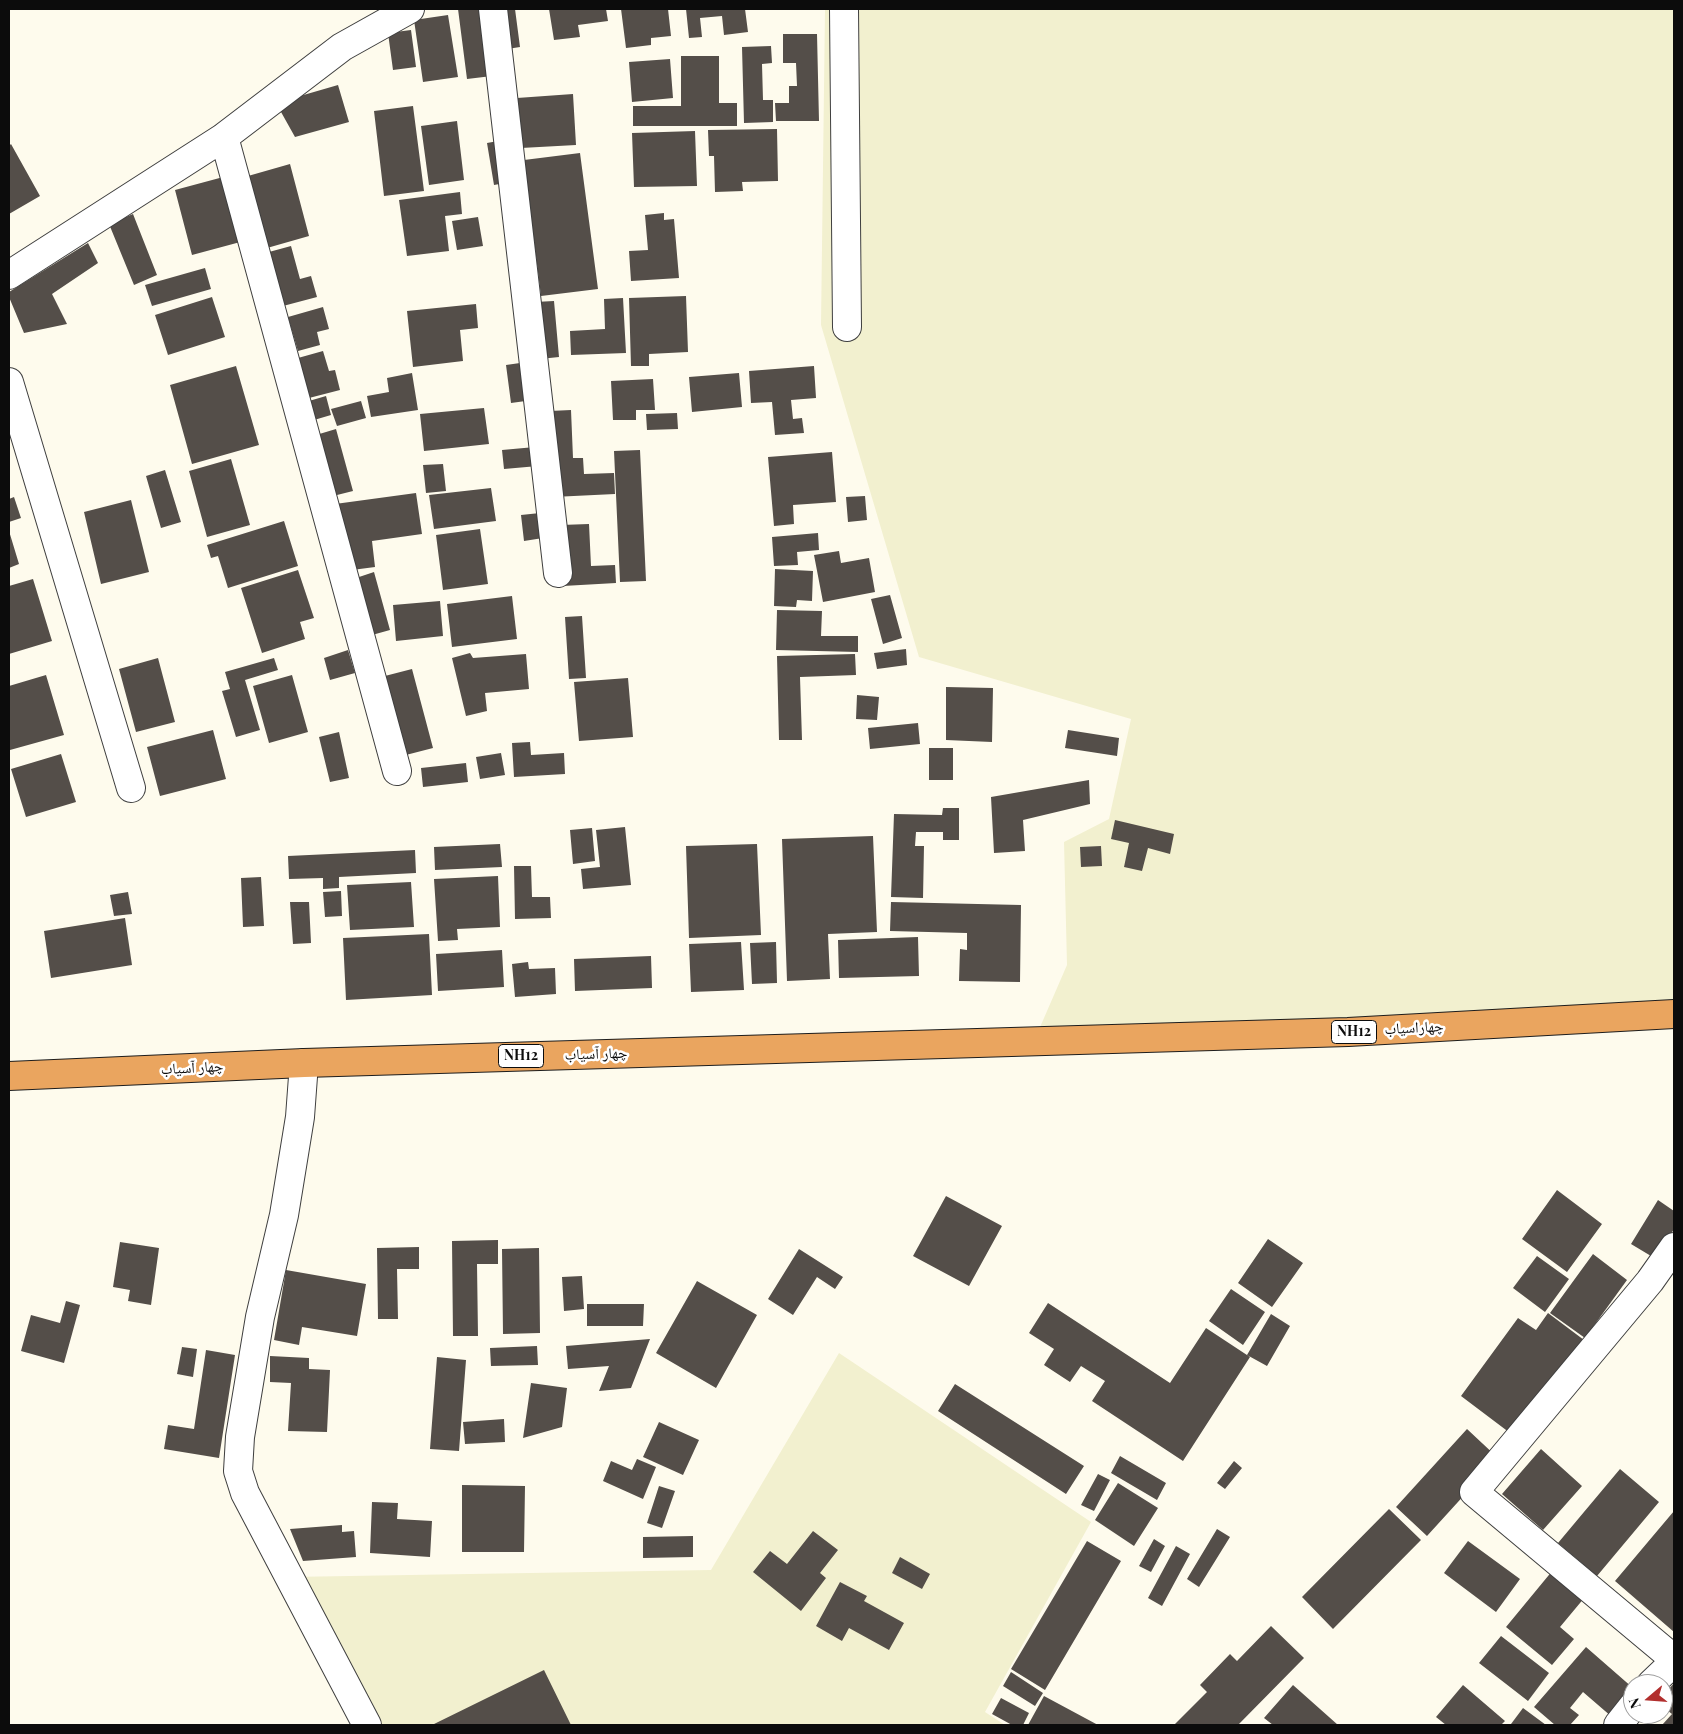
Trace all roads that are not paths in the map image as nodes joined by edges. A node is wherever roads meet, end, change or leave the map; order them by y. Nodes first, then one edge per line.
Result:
1 (410, 9) edge
2 (493, 9) edge
3 (844, 9) edge
4 (224, 137) junction
5 (9, 275) edge
6 (847, 327) dead end
7 (9, 382) edge
8 (558, 573) dead end
9 (397, 771) dead end
10 (131, 788) dead end
11 (1674, 1014) edge
12 (1034, 1042) joint
13 (304, 1063) junction
14 (9, 1076) edge
15 (1674, 1247) edge
16 (1674, 1661) edge
17 (1661, 1674) edge
18 (367, 1725) edge

1 - 4 street
2 - 8 street
3 - 6 street
4 - 5 street
4 - 9 street
7 - 10 street
11 - 12 highway, چهاراسیاب / NH12
12 - 13 highway, چهار آسیاب / NH12
13 - 14 highway, چهار آسیاب / NH12
13 - 18 street
15 - 16 street
16 - 17 street

